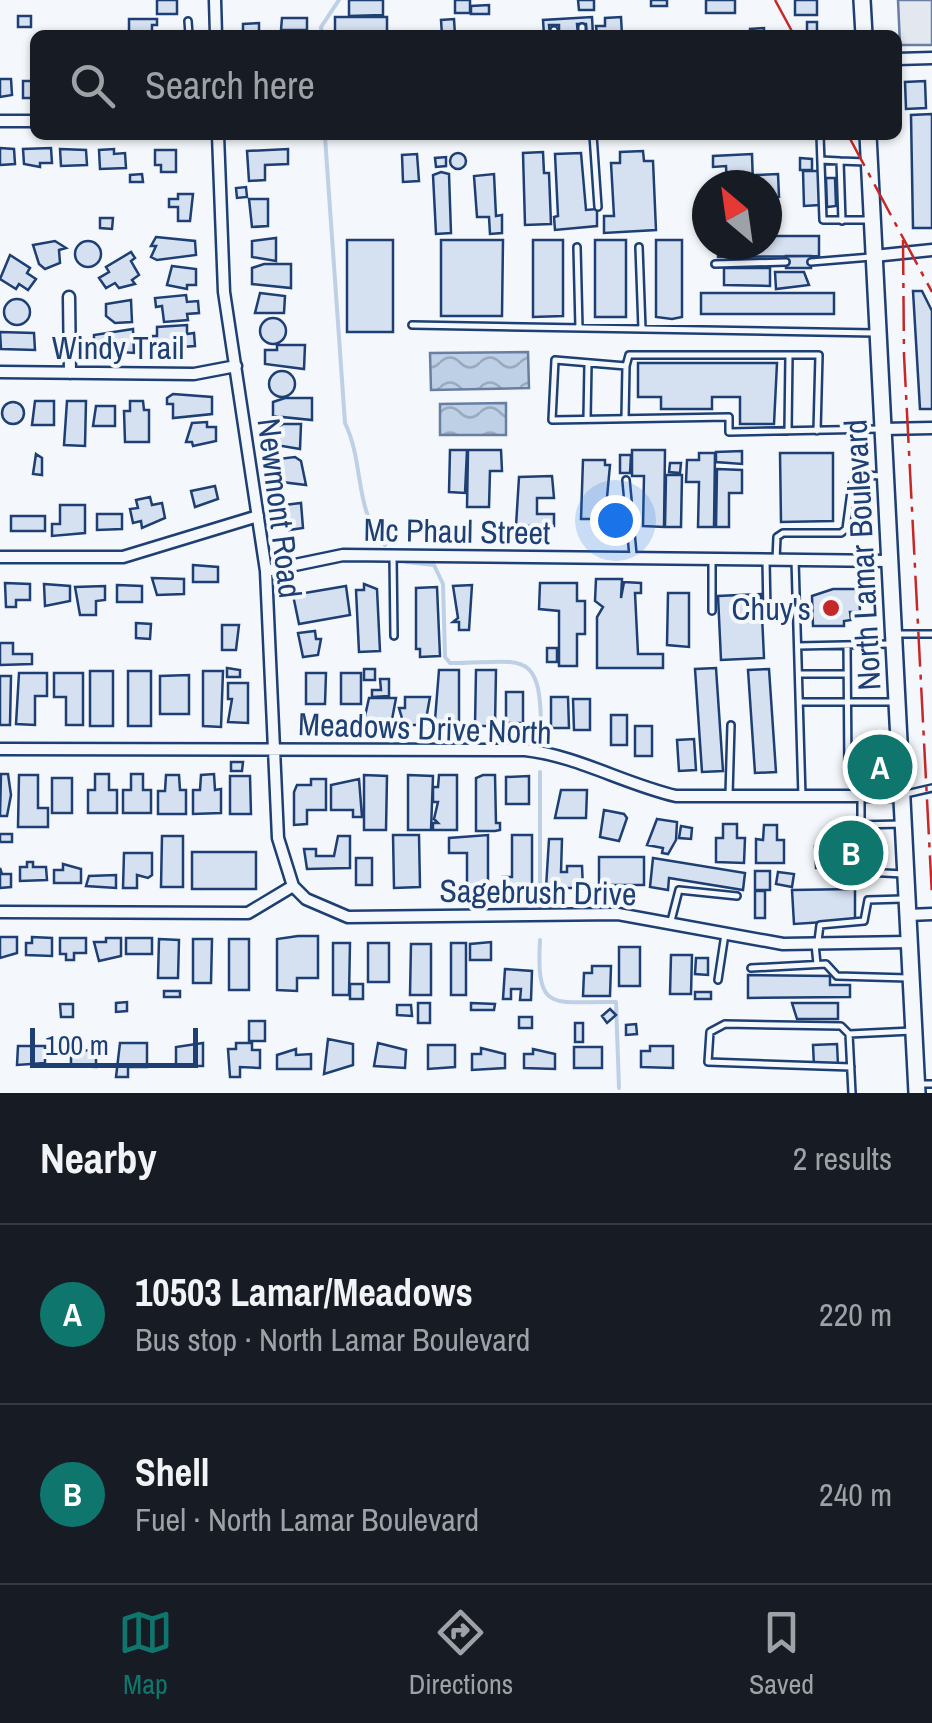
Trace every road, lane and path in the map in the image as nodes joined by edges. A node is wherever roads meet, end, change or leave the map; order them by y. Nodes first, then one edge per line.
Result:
1 (215, 0) edge
2 (862, 0) edge
3 (188, 21) dead end
4 (189, 30) edge
5 (216, 30) edge
6 (864, 30) edge
7 (902, 58) edge
8 (932, 58) edge
9 (30, 121) edge
10 (0, 122) edge
11 (218, 140) edge
12 (593, 140) edge
13 (820, 140) edge
14 (868, 140) edge
15 (821, 160) junction
16 (840, 161) junction
17 (868, 162) junction
18 (598, 206) dead end
19 (842, 220) junction
20 (872, 220) junction
21 (578, 247) dead end
22 (639, 247) dead end
23 (930, 254) edge
24 (874, 256) junction
25 (786, 262) dead end
26 (811, 262) dead end
27 (715, 264) dead end
28 (69, 297) dead end
29 (412, 325) dead end
30 (578, 328) junction
31 (642, 329) junction
32 (878, 333) junction
33 (790, 355) junction
34 (588, 363) junction
35 (236, 366) junction
36 (626, 366) junction
37 (0, 372) edge
38 (70, 373) junction
39 (625, 418) junction
40 (587, 419) junction
41 (932, 428) edge
42 (883, 429) junction
43 (788, 431) junction
44 (817, 431) junction
45 (885, 476) junction
46 (626, 480) dead end
47 (258, 516) junction
48 (393, 555) junction
49 (0, 557) edge
50 (634, 558) junction
51 (712, 559) junction
52 (771, 560) junction
53 (796, 560) junction
54 (890, 561) junction
55 (266, 570) junction
56 (712, 611) dead end
57 (767, 613) dead end
58 (932, 634) edge
59 (394, 636) dead end
60 (894, 639) junction
61 (847, 645) junction
62 (798, 646) junction
63 (799, 674) junction
64 (846, 674) junction
65 (800, 702) junction
66 (846, 702) junction
67 (897, 702) junction
68 (731, 724) dead end
69 (0, 748) edge
70 (277, 748) junction
71 (848, 769) dead end
72 (932, 788) edge
73 (862, 796) junction
74 (902, 796) junction
75 (802, 797) junction
76 (728, 798) junction
77 (903, 824) junction
78 (861, 826) junction
79 (906, 874) junction
80 (293, 886) junction
81 (737, 896) dead end
82 (907, 907) junction
83 (0, 912) edge
84 (932, 914) edge
85 (670, 922) junction
86 (725, 934) junction
87 (909, 942) junction
88 (816, 944) junction
89 (817, 964) junction
90 (751, 968) dead end
91 (911, 978) junction
92 (718, 980) dead end
93 (913, 1030) junction
94 (849, 1034) junction
95 (851, 1067) junction
96 (922, 1087) edge
97 (852, 1093) edge

1 - 5 street
2 - 6 main road
3 - 4 lane
7 - 8 street
9 - 10 street
11 - 35 street, Newmont Road
12 - 18 lane
13 - 15 lane
14 - 17 main road, North Lamar Boulevard
15 - 16 lane
15 - 19 lane
16 - 17 lane
16 - 19 lane
17 - 20 main road, North Lamar Boulevard
19 - 20 lane
20 - 24 main road, North Lamar Boulevard
21 - 30 lane
22 - 31 lane
23 - 24 street
24 - 26 lane
24 - 32 main road, North Lamar Boulevard
25 - 27 lane
28 - 38 street
29 - 30 lane
30 - 31 lane
31 - 32 lane
32 - 42 main road, North Lamar Boulevard
33 - 36 lane
33 - 43 lane
33 - 44 lane
34 - 36 lane
34 - 40 lane
34 - 40 lane
35 - 38 street, Windy Trail
35 - 47 street, Newmont Road
36 - 39 lane
37 - 38 street, Windy Trail
39 - 40 lane
39 - 43 lane
41 - 42 street
42 - 44 lane
42 - 45 main road, North Lamar Boulevard
43 - 44 lane
45 - 52 lane
45 - 54 main road, North Lamar Boulevard
46 - 50 lane
47 - 49 street
47 - 55 street, Newmont Road
48 - 50 street, Mc Phaul Street
48 - 55 street, Mc Phaul Street
48 - 59 lane
50 - 51 street, Mc Phaul Street
51 - 52 street, Mc Phaul Street
51 - 56 lane
52 - 53 street, Mc Phaul Street
52 - 57 lane
53 - 54 street, Mc Phaul Street
53 - 62 lane
54 - 60 main road, North Lamar Boulevard
55 - 70 street, Newmont Road
58 - 60 lane
60 - 61 lane
60 - 67 main road, North Lamar Boulevard
61 - 62 lane
61 - 64 lane
62 - 63 lane
63 - 64 lane
63 - 65 lane
64 - 66 lane
65 - 66 lane
65 - 75 lane
66 - 67 lane
66 - 71 lane
67 - 74 main road, North Lamar Boulevard
68 - 76 lane
69 - 70 street, Meadows Drive North
70 - 76 street, Meadows Drive North
70 - 80 street, Newmont Road
72 - 74 lane
73 - 74 street, Meadows Drive North
73 - 75 street, Meadows Drive North
73 - 78 lane
74 - 77 main road, North Lamar Boulevard
75 - 76 street, Meadows Drive North
77 - 78 lane
77 - 79 main road, North Lamar Boulevard
78 - 79 lane
79 - 82 main road, North Lamar Boulevard
80 - 83 street
80 - 85 street, Sagebrush Drive
81 - 85 lane
82 - 84 street
82 - 87 main road, North Lamar Boulevard
82 - 88 lane
85 - 86 street, Sagebrush Drive
86 - 88 street, Sagebrush Drive
86 - 92 lane
87 - 88 street, Sagebrush Drive
87 - 91 main road, North Lamar Boulevard
88 - 89 lane
89 - 90 lane
89 - 91 lane
91 - 93 main road, North Lamar Boulevard
93 - 94 lane
93 - 96 main road, North Lamar Boulevard
94 - 95 lane
94 - 95 lane
95 - 97 lane

